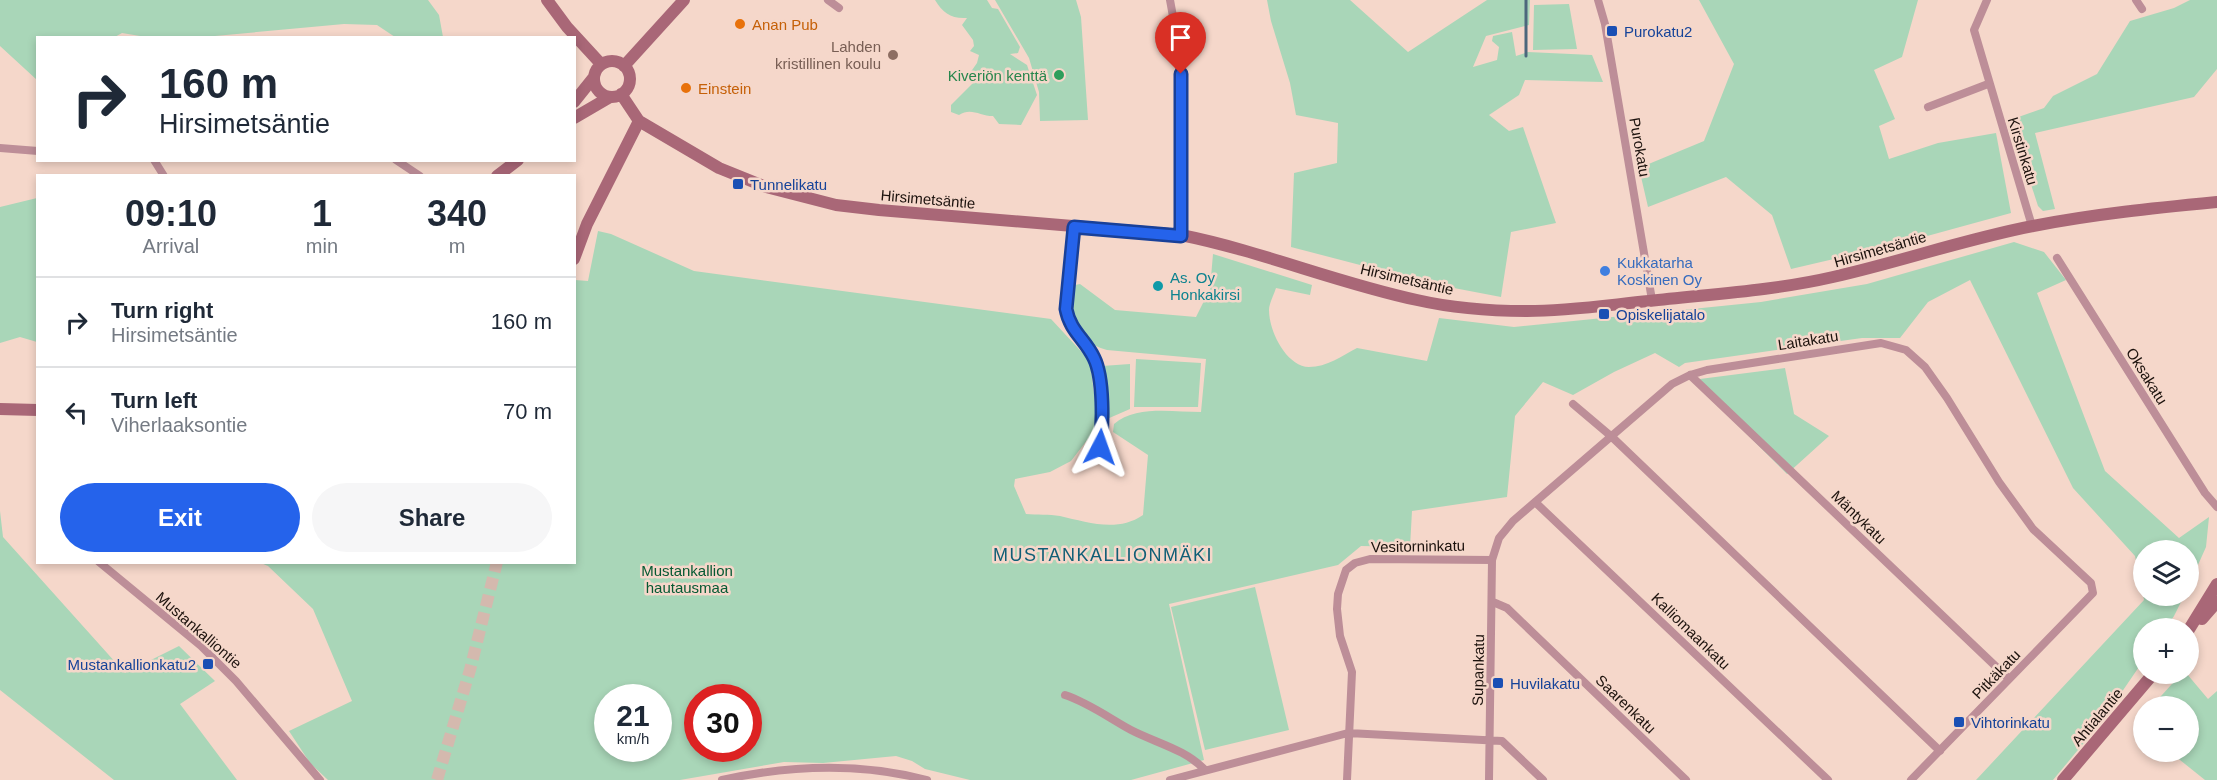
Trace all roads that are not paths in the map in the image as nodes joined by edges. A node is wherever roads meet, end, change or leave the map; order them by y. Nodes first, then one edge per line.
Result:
1 (547, 0) edge
2 (684, 0) edge
3 (828, 0) edge
4 (1170, 0) edge
5 (1598, 0) edge
6 (1987, 0) edge
7 (2136, 0) edge
8 (839, 8) dead end
9 (2142, 9) dead end
10 (575, 36) edge
11 (576, 37) edge
12 (601, 64) junction
13 (624, 66) junction
14 (594, 77) junction
15 (1988, 84) junction
16 (615, 95) junction
17 (576, 100) edge
18 (1928, 107) dead end
19 (576, 117) edge
20 (639, 121) junction
21 (0, 148) edge
22 (36, 151) edge
23 (399, 162) edge
24 (515, 162) edge
25 (417, 174) edge
26 (500, 174) edge
27 (2217, 202) edge
28 (2032, 226) junction
29 (1074, 227) junction
30 (1181, 236) junction
31 (576, 254) edge
32 (2057, 258) dead end
33 (1652, 300) junction
34 (1690, 375) junction
35 (1573, 404) dead end
36 (0, 409) edge
37 (36, 410) edge
38 (1612, 437) junction
39 (1100, 447) dead end
40 (1535, 502) junction
41 (2217, 507) edge
42 (1492, 560) junction
43 (101, 564) edge
44 (2091, 583) joint
45 (2217, 584) edge
46 (1492, 602) junction
47 (2217, 602) edge
48 (2196, 618) edge
49 (2199, 621) edge
50 (2009, 679) junction
51 (2145, 684) edge
52 (1065, 695) dead end
53 (1348, 733) junction
54 (1490, 740) junction
55 (1940, 751) junction
56 (1205, 771) junction
57 (320, 780) edge
58 (722, 780) edge
59 (927, 780) edge
60 (1170, 780) edge
61 (1347, 780) edge
62 (1489, 780) edge
63 (1543, 780) edge
64 (1686, 780) edge
65 (1828, 780) edge
66 (1911, 780) edge
67 (2063, 780) edge

1 - 10 street
2 - 13 street
3 - 8 street
4 - 30 street
5 - 33 street, Purokatu
6 - 15 street, Kirstinkatu
7 - 9 street
11 - 12 street
12 - 13 street
12 - 14 street
13 - 16 street
14 - 16 street
14 - 17 street
15 - 18 street
15 - 28 street, Kirstinkatu
16 - 19 street
16 - 20 street, Hirsimetsäntie
20 - 29 street, Hirsimetsäntie
20 - 31 street
21 - 22 street
23 - 25 street
24 - 26 street
27 - 28 street, Hirsimetsäntie
28 - 33 street, Hirsimetsäntie
29 - 30 street, Hirsimetsäntie
29 - 39 street
30 - 33 street, Hirsimetsäntie
32 - 41 street, Oksakatu
34 - 38 street, Laitakatu
34 - 44 street, Laitakatu
34 - 50 street, Mäntykatu
35 - 38 street
36 - 37 street
38 - 40 street, Laitakatu
38 - 55 street
40 - 42 street, Laitakatu
40 - 65 street, Kalliomaankatu
42 - 46 street, Supankatu
42 - 53 street, Vesitorninkatu
43 - 57 street, Mustankalliontie
44 - 50 street, Pitkäkatu
45 - 48 street
46 - 54 street, Supankatu
46 - 64 street, Saarenkatu
47 - 49 street
50 - 55 street, Pitkäkatu
51 - 67 street, Ahtialantie
52 - 56 street
53 - 54 street
53 - 56 street
53 - 61 street, Vesitorninkatu
54 - 62 street, Supankatu
54 - 63 street
55 - 66 street, Pitkäkatu
56 - 60 street
58 - 59 street

